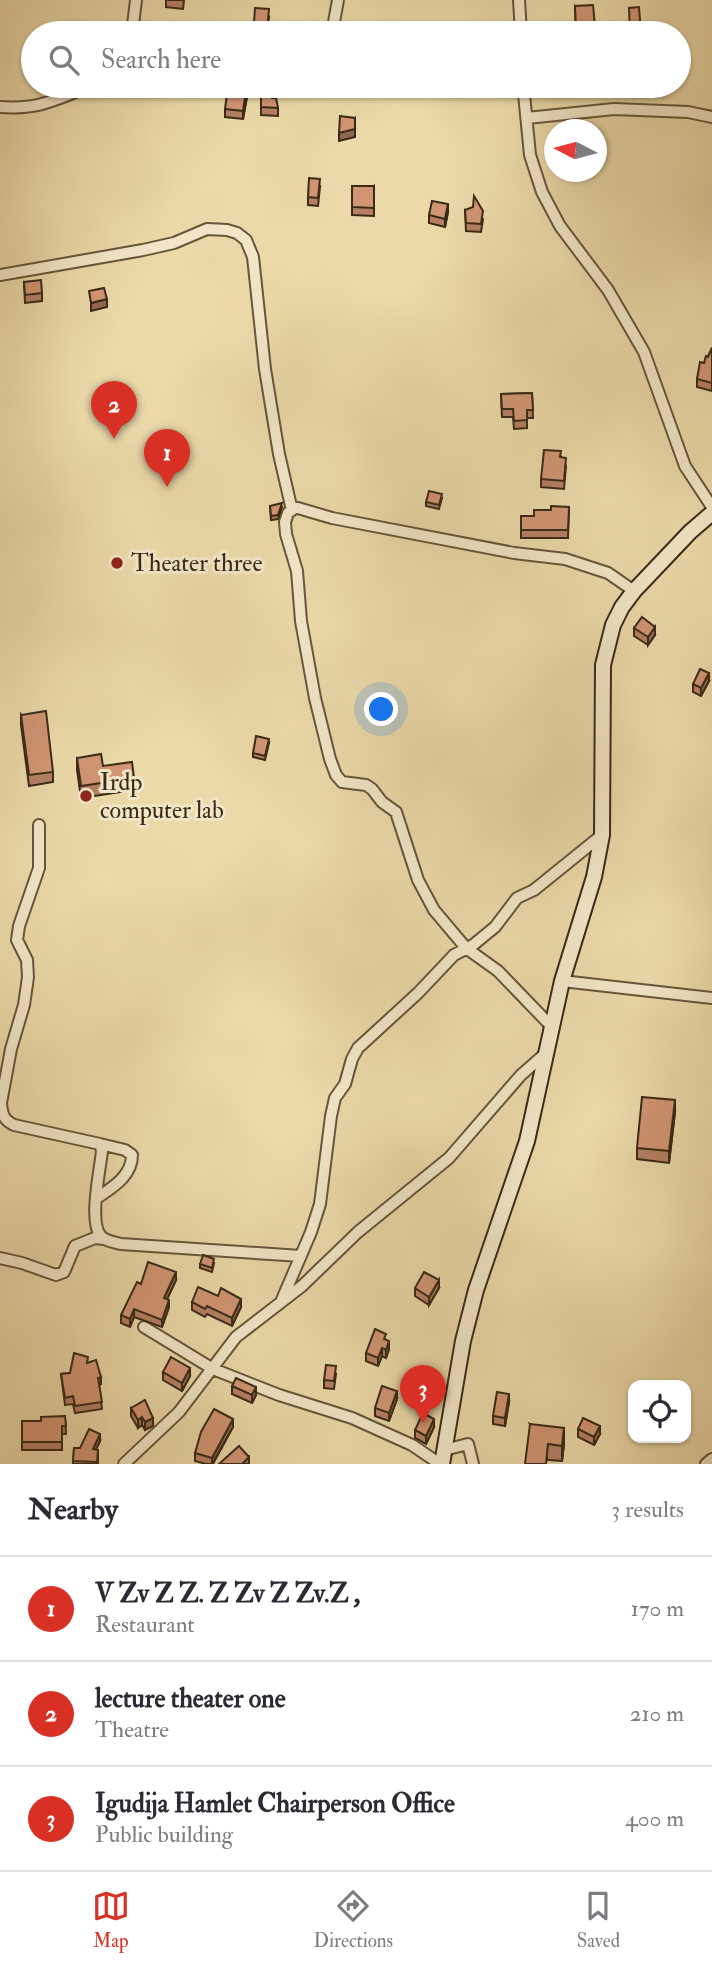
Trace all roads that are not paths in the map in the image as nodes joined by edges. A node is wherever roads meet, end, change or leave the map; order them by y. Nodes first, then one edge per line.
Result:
1 (136, 0) edge
2 (338, 0) edge
3 (519, 0) edge
4 (133, 21) edge
5 (334, 21) edge
6 (520, 21) edge
7 (63, 98) edge
8 (524, 98) edge
9 (0, 107) edge
10 (712, 117) edge
11 (527, 118) junction
12 (0, 275) edge
13 (712, 507) edge
14 (295, 508) junction
15 (712, 513) edge
16 (634, 592) junction
17 (39, 825) dead end
18 (602, 835) junction
19 (466, 948) junction
20 (562, 981) junction
21 (712, 998) edge
22 (552, 1027) junction
23 (546, 1053) junction
24 (3, 1078) edge
25 (100, 1144) junction
26 (97, 1198) junction
27 (104, 1239) junction
28 (301, 1256) junction
29 (0, 1258) edge
30 (281, 1302) junction
31 (144, 1327) dead end
32 (213, 1369) junction
33 (136, 1452) junction
34 (442, 1459) edge
35 (712, 1459) edge
36 (124, 1464) edge
37 (143, 1464) edge
38 (473, 1464) edge
39 (706, 1464) edge

1 - 4 street
2 - 5 street
3 - 6 street
7 - 9 street
8 - 11 street
10 - 11 street
11 - 13 street
12 - 14 street
14 - 16 street
14 - 19 street
15 - 16 street
16 - 18 street
17 - 24 street
18 - 19 street
18 - 20 street
19 - 22 street
19 - 28 street
20 - 21 street
20 - 22 street
22 - 23 street
23 - 30 street
23 - 34 street
24 - 25 street
25 - 26 street
25 - 26 street
26 - 27 street
27 - 28 street
27 - 29 street
28 - 30 street
30 - 32 street
31 - 32 street
32 - 33 street
32 - 34 street
33 - 36 street
33 - 37 street
34 - 38 street
35 - 39 street

